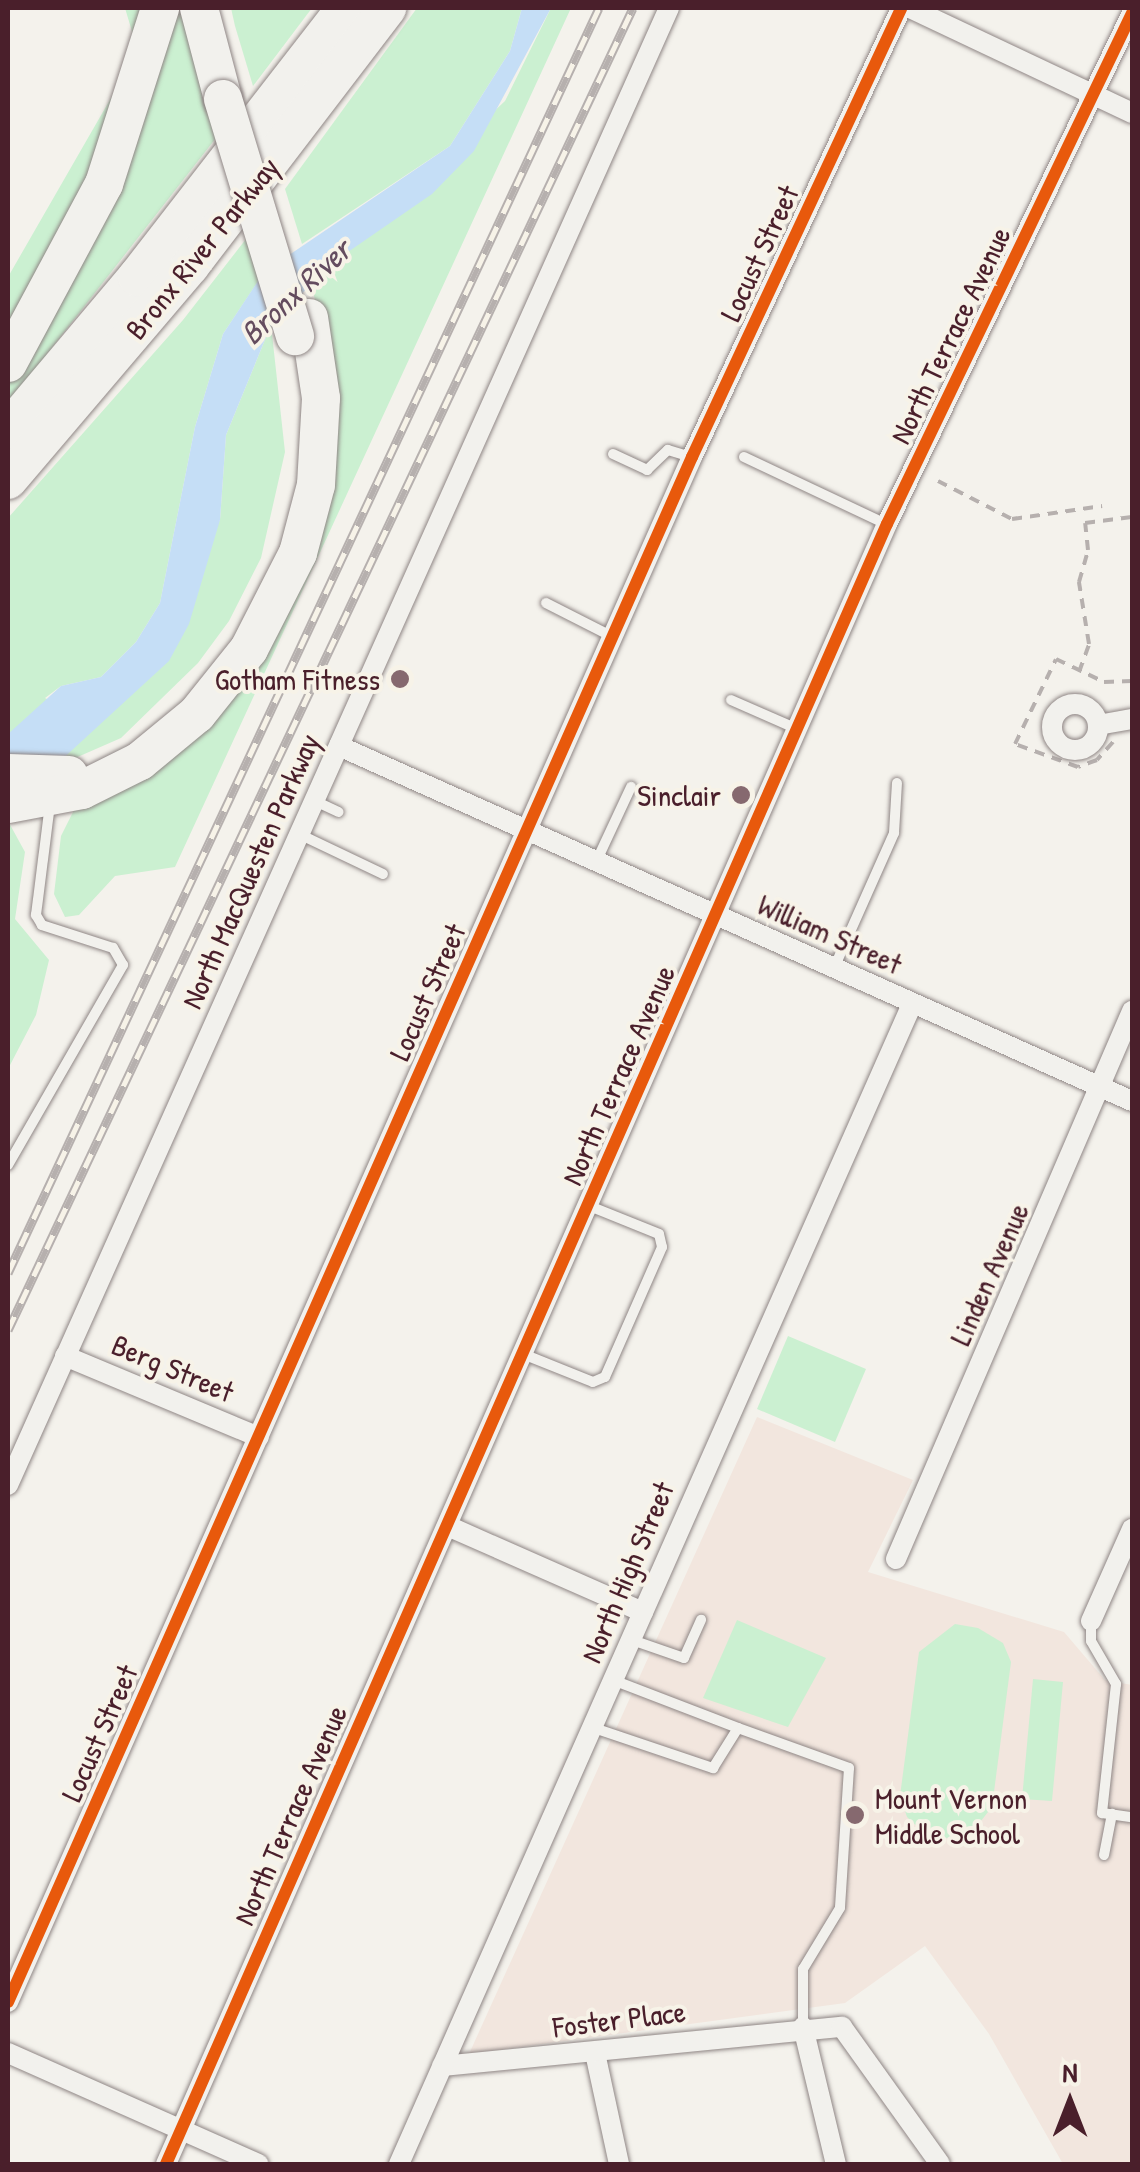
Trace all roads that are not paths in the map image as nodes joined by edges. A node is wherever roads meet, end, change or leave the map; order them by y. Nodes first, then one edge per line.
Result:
1 (160, 8) edge
2 (199, 8) edge
3 (218, 8) edge
4 (329, 8) edge
5 (346, 8) edge
6 (387, 8) edge
7 (669, 8) edge
8 (901, 8) edge
9 (910, 8) edge
10 (1132, 13) edge
11 (230, 90) junction
12 (1092, 94) junction
13 (271, 108) junction
14 (1132, 113) edge
15 (190, 266) junction
16 (302, 327) junction
17 (8, 363) edge
18 (8, 430) edge
19 (613, 454) dead end
20 (692, 457) junction
21 (744, 457) dead end
22 (8, 480) edge
23 (8, 509) edge
24 (887, 524) junction
25 (546, 603) dead end
26 (614, 638) junction
27 (730, 700) dead end
28 (1098, 725) dead end
29 (1127, 726) edge
30 (797, 729) junction
31 (339, 746) junction
32 (8, 773) edge
33 (898, 784) dead end
34 (631, 787) dead end
35 (50, 798) junction
36 (314, 801) junction
37 (8, 804) edge
38 (339, 812) dead end
39 (528, 832) junction
40 (298, 834) junction
41 (595, 863) junction
42 (382, 874) dead end
43 (716, 916) junction
44 (834, 969) junction
45 (912, 1004) junction
46 (1132, 1011) edge
47 (1104, 1088) junction
48 (1132, 1101) edge
49 (8, 1165) edge
50 (587, 1206) junction
51 (522, 1354) junction
52 (64, 1356) junction
53 (259, 1437) junction
54 (8, 1485) edge
55 (450, 1527) junction
56 (1132, 1529) edge
57 (896, 1558) dead end
58 (643, 1612) junction
59 (701, 1620) dead end
60 (1091, 1621) joint
61 (631, 1639) junction
62 (614, 1680) junction
63 (594, 1728) junction
64 (738, 1728) junction
65 (1107, 1814) junction
66 (1132, 1817) edge
67 (1104, 1856) dead end
68 (8, 2002) edge
69 (803, 2027) junction
70 (8, 2053) edge
71 (595, 2053) junction
72 (442, 2066) junction
73 (182, 2128) junction
74 (166, 2164) edge
75 (258, 2164) edge
76 (399, 2164) edge
77 (619, 2164) edge
78 (836, 2164) edge
79 (940, 2164) edge

1 - 17 highway
2 - 11 highway
3 - 11 highway
4 - 13 highway
5 - 13 highway, Bronx River Parkway
6 - 15 highway, Bronx River Parkway
7 - 31 street, North MacQuesten Parkway
8 - 20 street, Locust Street
9 - 12 street
10 - 12 street, North Terrace Avenue
11 - 16 highway, bridge
12 - 14 street
12 - 24 street, North Terrace Avenue
13 - 18 highway, Bronx River Parkway
15 - 22 highway, Bronx River Parkway
15 - 23 highway
16 - 32 highway
16 - 35 highway
19 - 20 lane
20 - 26 street, Locust Street
21 - 24 lane
24 - 30 street, North Terrace Avenue
25 - 26 lane
26 - 39 street, Locust Street
27 - 30 lane
28 - 29 street
30 - 43 street, North Terrace Avenue
31 - 36 street, North MacQuesten Parkway
31 - 39 street, William Street
33 - 44 lane
34 - 41 lane
35 - 37 highway
35 - 49 lane
36 - 38 lane
36 - 40 street, North MacQuesten Parkway
39 - 41 street, William Street
39 - 53 street, Locust Street
40 - 42 lane
40 - 52 street, North MacQuesten Parkway
41 - 43 street, William Street
43 - 44 street, William Street
43 - 50 street, North Terrace Avenue
44 - 45 street, William Street
45 - 47 street, William Street
45 - 58 street, North High Street
46 - 47 street, Linden Avenue
47 - 48 street, William Street
47 - 57 street, Linden Avenue
50 - 51 street, North Terrace Avenue
50 - 51 lane
51 - 55 street, North Terrace Avenue
52 - 53 street, Berg Street
52 - 54 street, North MacQuesten Parkway
53 - 68 street, Locust Street
55 - 58 street
55 - 73 street, North Terrace Avenue
56 - 60 street
58 - 61 street, North High Street
59 - 61 lane
60 - 65 lane
61 - 62 street, North High Street
62 - 63 street, North High Street
62 - 64 lane
63 - 64 lane
63 - 72 street, North High Street
64 - 69 lane
65 - 66 lane
65 - 67 lane
69 - 71 street, Foster Place
69 - 78 street
69 - 79 street, Foster Place
70 - 73 street
71 - 72 street, Foster Place
71 - 77 street
72 - 76 street, North High Street
73 - 74 street, North Terrace Avenue
73 - 75 street

